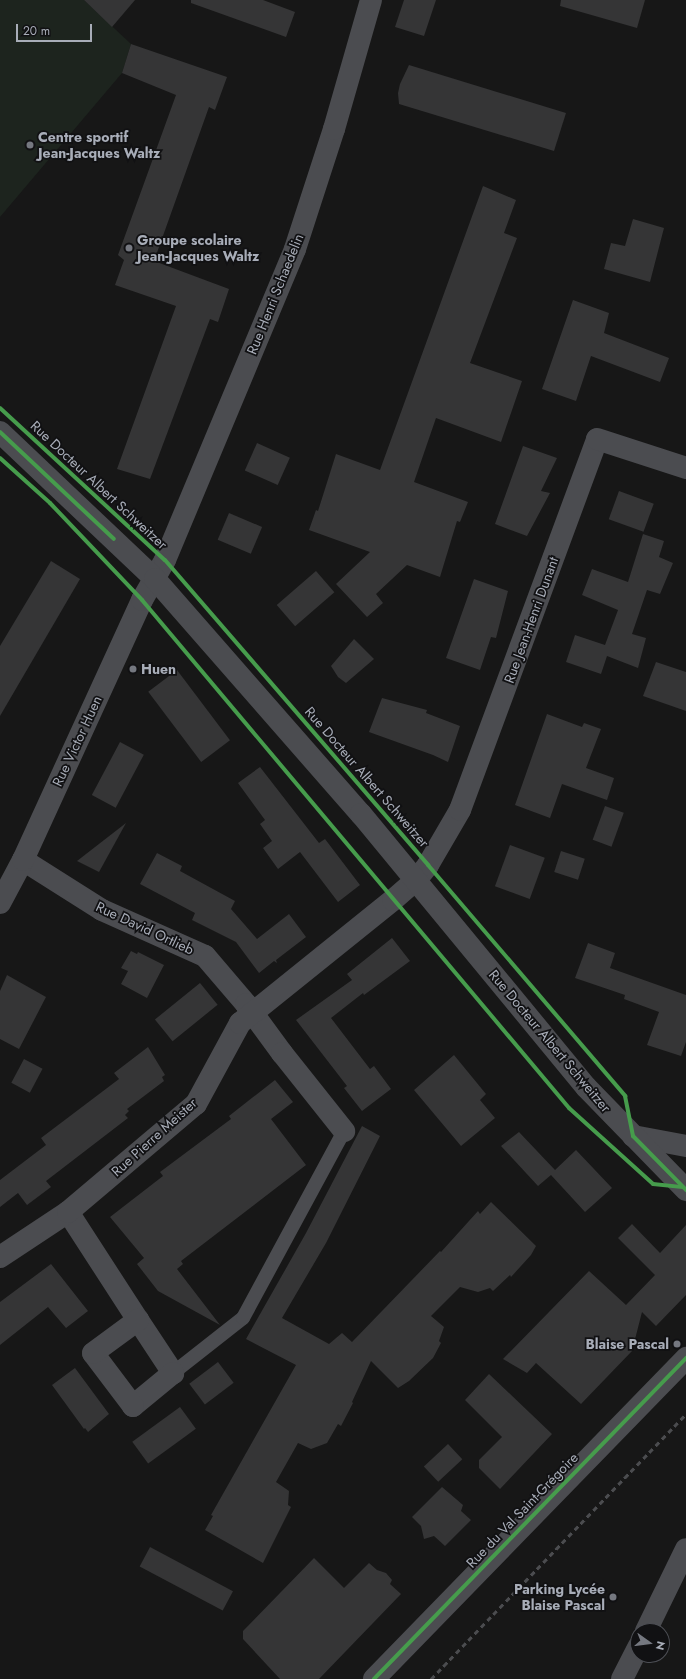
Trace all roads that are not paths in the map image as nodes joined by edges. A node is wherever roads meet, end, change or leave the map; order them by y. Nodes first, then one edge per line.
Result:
1 (370, 0) edge
2 (0, 432) edge
3 (686, 468) edge
4 (155, 579) junction
5 (23, 860) junction
6 (416, 880) junction
7 (0, 903) edge
8 (253, 1013) junction
9 (344, 1131) joint
10 (633, 1136) junction
11 (686, 1146) edge
12 (686, 1190) edge
13 (68, 1212) junction
14 (0, 1256) edge
15 (138, 1320) junction
16 (686, 1358) edge
17 (173, 1373) junction
18 (686, 1549) edge
19 (650, 1623) edge
20 (630, 1663) edge
21 (374, 1679) edge
22 (622, 1679) edge

1 - 4 street, Rue Henri Schaedelin
2 - 4 street, Rue Docteur Albert Schweitzer
3 - 6 street, Rue Jean-Henri Dunant
4 - 5 street, Rue Victor Huen
4 - 6 street, Rue Docteur Albert Schweitzer
5 - 7 street, Rue Victor Huen
5 - 8 street, Rue David Ortlieb
6 - 8 street, Rue Pierre Meister
6 - 10 street, Rue Docteur Albert Schweitzer
8 - 9 street
8 - 13 street, Rue Pierre Meister
9 - 17 lane
10 - 11 street
10 - 12 street, Rue Docteur Albert Schweitzer
13 - 14 street, Rue Pierre Meister
13 - 15 street
15 - 17 street
15 - 17 street
16 - 21 street, Rue du Val Saint-Grégoire
18 - 19 street
20 - 22 street

